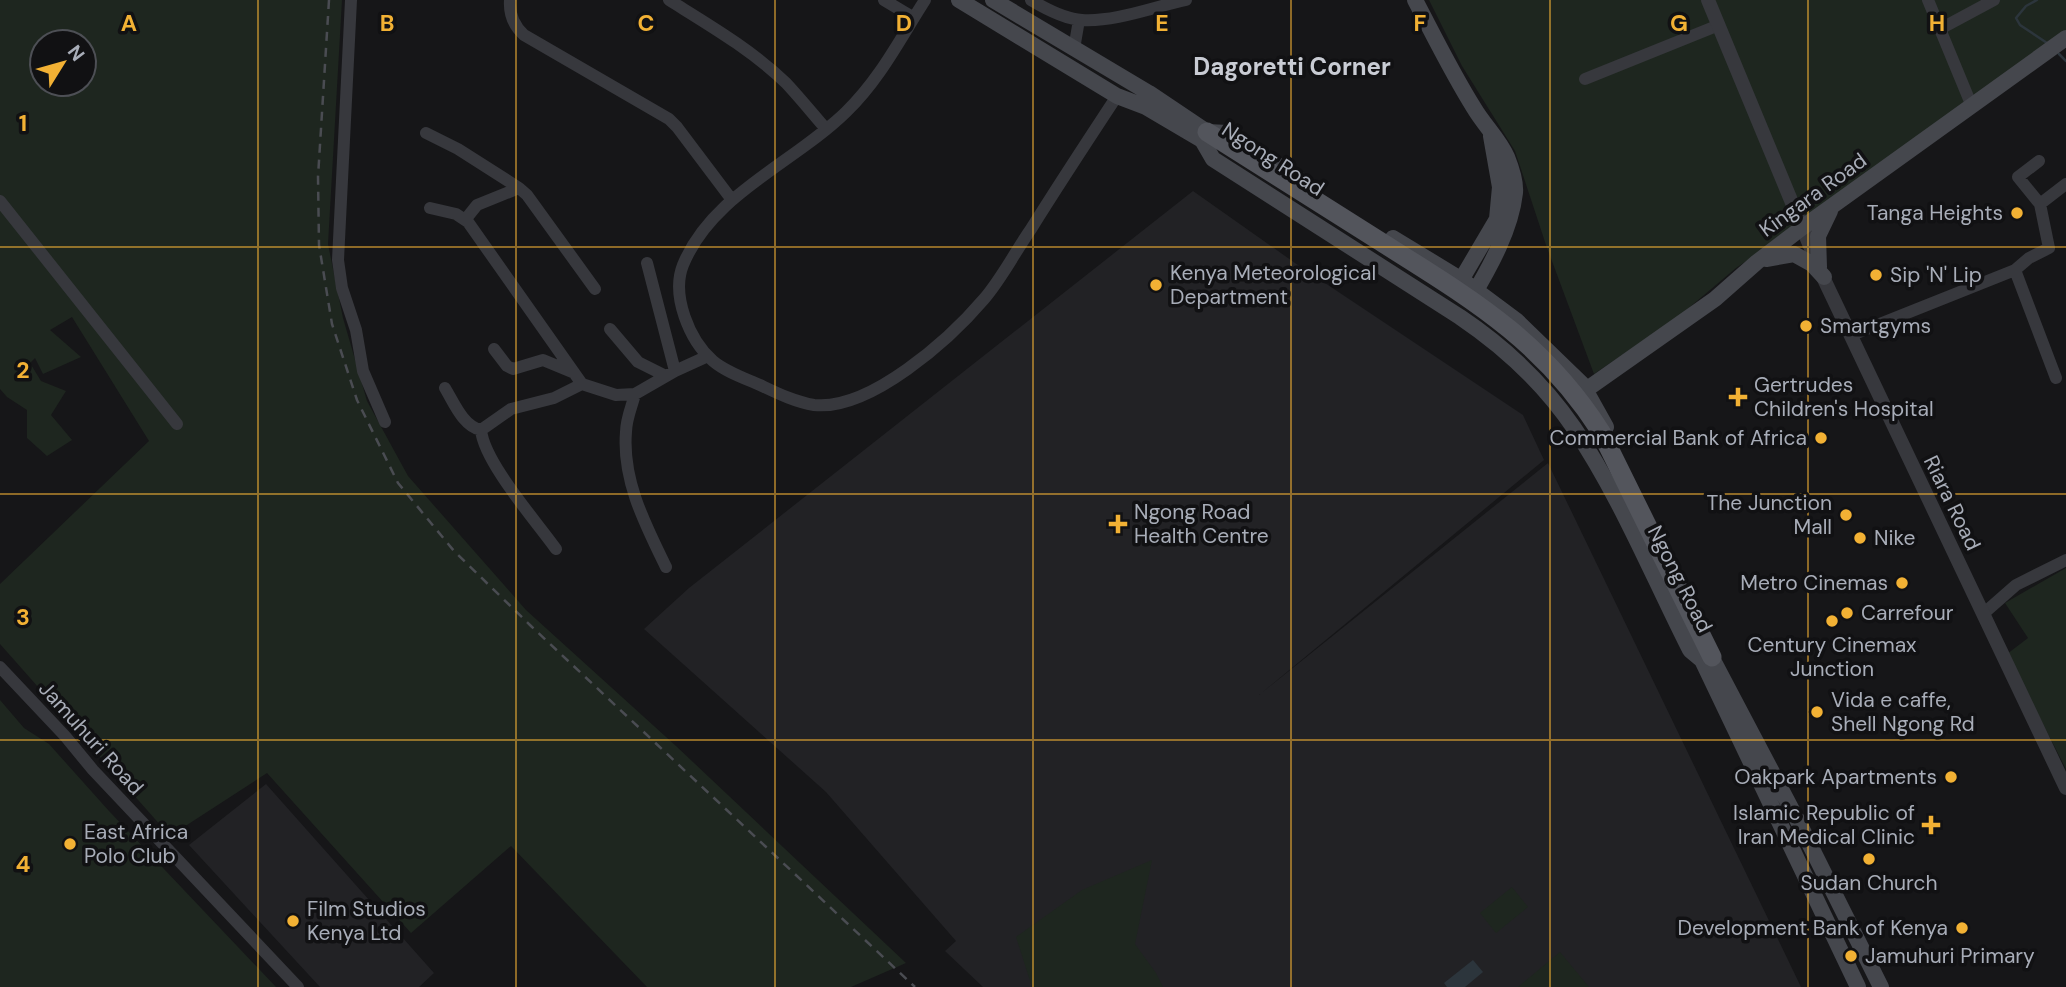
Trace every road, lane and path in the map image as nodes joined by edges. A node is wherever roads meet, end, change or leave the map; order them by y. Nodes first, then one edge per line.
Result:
1 (351, 0) edge
2 (510, 0) edge
3 (669, 0) edge
4 (884, 0) edge
5 (925, 0) edge
6 (959, 0) edge
7 (993, 0) edge
8 (1031, 0) edge
9 (1186, 0) edge
10 (1415, 0) edge
11 (1708, 0) edge
12 (1928, 0) edge
13 (1994, 0) edge
14 (1051, 11) junction
15 (914, 18) junction
16 (1079, 20) junction
17 (1719, 25) junction
18 (1940, 29) junction
19 (1043, 30) junction
20 (2066, 38) edge
21 (1073, 49) junction
22 (1585, 79) dead end
23 (1117, 96) junction
24 (1971, 104) junction
25 (826, 129) junction
26 (426, 133) dead end
27 (1490, 133) junction
28 (1205, 136) junction
29 (2039, 161) dead end
30 (2066, 184) edge
31 (519, 188) junction
32 (1315, 190) junction
33 (732, 200) junction
34 (0, 201) edge
35 (2040, 204) junction
36 (1833, 206) junction
37 (430, 208) dead end
38 (1300, 215) junction
39 (465, 220) junction
40 (1803, 227) junction
41 (1757, 262) junction
42 (647, 263) dead end
43 (2015, 270) junction
44 (1821, 272) junction
45 (1462, 280) junction
46 (595, 289) dead end
47 (1476, 290) junction
48 (1454, 308) junction
49 (610, 329) dead end
50 (1852, 335) junction
51 (494, 349) dead end
52 (708, 356) junction
53 (671, 373) junction
54 (578, 378) junction
55 (2056, 378) dead end
56 (445, 388) dead end
57 (1586, 389) junction
58 (635, 394) junction
59 (1558, 408) junction
60 (385, 422) dead end
61 (177, 424) dead end
62 (481, 430) junction
63 (556, 549) dead end
64 (2066, 560) edge
65 (666, 567) dead end
66 (1983, 614) junction
67 (1707, 659) junction
68 (0, 667) edge
69 (2066, 788) edge
70 (298, 987) edge
71 (1858, 987) edge
72 (1881, 987) edge

1 - 60 street
2 - 33 street
3 - 25 street
4 - 15 street
5 - 15 street
6 - 23 main road, Ngong Road
7 - 19 main road, Ngong Road
8 - 14 street
9 - 16 street
10 - 27 main road
11 - 17 street, Riara Road
12 - 18 street
13 - 18 street
14 - 16 street
14 - 19 street
15 - 25 street
16 - 21 street
17 - 22 street
17 - 40 street, Riara Road
18 - 24 street
19 - 21 main road, Ngong Road
20 - 24 main road, Kingara Road
21 - 28 main road, Ngong Road
23 - 28 main road, Ngong Road
23 - 52 street
24 - 36 main road, Kingara Road
25 - 33 street
26 - 31 street
27 - 45 main road
27 - 47 main road
28 - 32 main road, Ngong Road
28 - 38 main road, Ngong Road
28 - 48 main road, Ngong Road
28 - 67 main road, Ngong Road, bridge
29 - 35 street
30 - 35 street
31 - 39 street
31 - 46 street
32 - 38 main road
32 - 45 main road
33 - 52 street
34 - 61 street
35 - 43 street
36 - 40 main road, Kingara Road
36 - 44 main road
37 - 39 street
38 - 48 main road, Ngong Road
39 - 54 street
40 - 41 main road, Kingara Road
40 - 44 street, Riara Road
41 - 44 main road
41 - 57 main road, Kingara Road
42 - 53 street
43 - 50 street
43 - 55 street
44 - 50 street, Riara Road
45 - 47 main road, Ngong Road
45 - 48 main road
47 - 48 main road
47 - 57 main road, Ngong Road
48 - 59 main road, Ngong Road
48 - 67 main road, Ngong Road
49 - 53 street
50 - 66 street, Riara Road
51 - 54 street
52 - 53 street
53 - 58 street
54 - 58 street
54 - 62 street
56 - 62 street
57 - 59 main road, Kingara Road
57 - 67 main road, Ngong Road
58 - 65 street
59 - 67 main road, Ngong Road
62 - 63 street
64 - 66 street
66 - 69 street, Riara Road
67 - 71 main road
67 - 72 main road, Ngong Road
68 - 70 street, Jamuhuri Road

